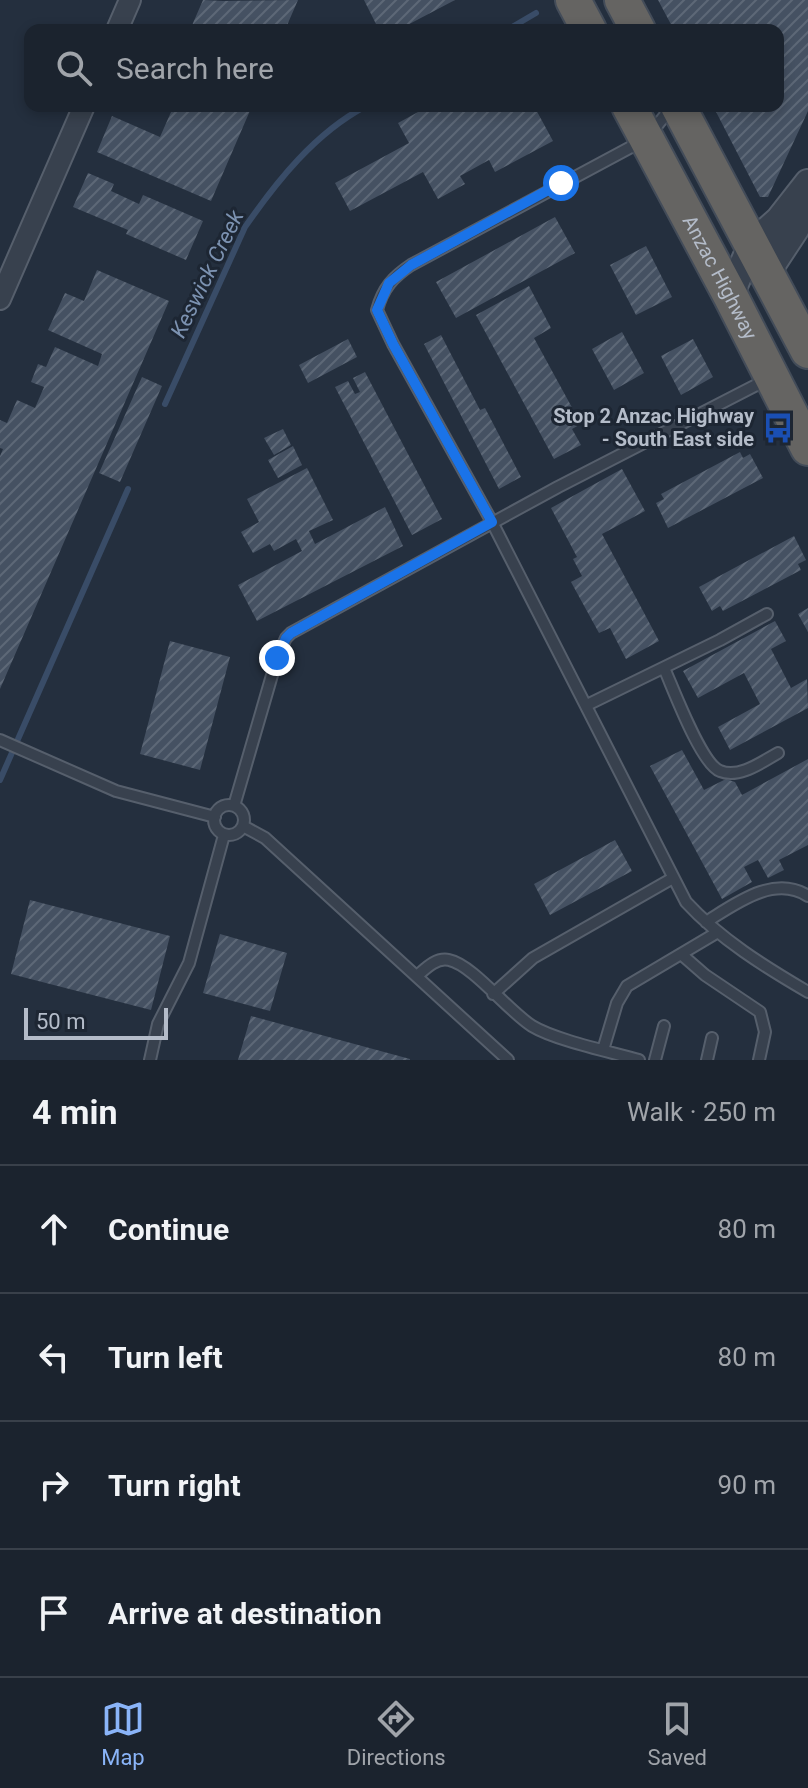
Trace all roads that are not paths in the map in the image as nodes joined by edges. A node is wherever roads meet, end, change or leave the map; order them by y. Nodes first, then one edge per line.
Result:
1 (130, 0) edge
2 (573, 0) edge
3 (622, 0) edge
4 (120, 24) edge
5 (586, 24) edge
6 (635, 24) edge
7 (81, 112) edge
8 (632, 112) edge
9 (671, 112) edge
10 (679, 112) edge
11 (646, 139) junction
12 (808, 183) edge
13 (760, 258) junction
14 (730, 295) junction
15 (0, 299) edge
16 (808, 351) edge
17 (771, 378) junction
18 (808, 448) edge
19 (492, 522) junction
20 (767, 614) dead end
21 (664, 668) junction
22 (587, 705) junction
23 (2, 741) edge
24 (778, 753) dead end
25 (234, 806) junction
26 (215, 817) junction
27 (243, 826) junction
28 (224, 835) junction
29 (673, 878) junction
30 (808, 896) edge
31 (706, 922) junction
32 (718, 932) junction
33 (681, 954) junction
34 (417, 976) junction
35 (807, 990) edge
36 (493, 994) junction
37 (664, 1026) dead end
38 (712, 1038) dead end
39 (603, 1050) junction
40 (150, 1060) edge
41 (508, 1060) edge
42 (639, 1060) edge
43 (655, 1060) edge
44 (707, 1060) edge
45 (759, 1060) edge

1 - 4 street
2 - 5 highway
3 - 6 highway
7 - 15 street
8 - 11 highway, Anzac Highway
9 - 11 lane
10 - 13 highway
11 - 14 highway, Anzac Highway
11 - 19 lane
12 - 13 street
13 - 14 street
13 - 16 highway
14 - 17 highway, Anzac Highway
17 - 18 highway, Anzac Highway
17 - 19 lane
19 - 22 lane
19 - 25 lane
20 - 21 lane
21 - 22 lane
21 - 24 lane
22 - 29 lane
23 - 26 lane
25 - 26 lane
25 - 27 lane
26 - 28 lane
27 - 28 lane
27 - 34 lane
28 - 40 lane
29 - 31 lane
29 - 36 lane
30 - 31 lane
31 - 32 lane
32 - 33 lane
32 - 35 lane
33 - 39 lane
33 - 45 lane
34 - 36 lane
34 - 41 lane
36 - 39 lane
37 - 43 lane
38 - 44 lane
39 - 42 lane

